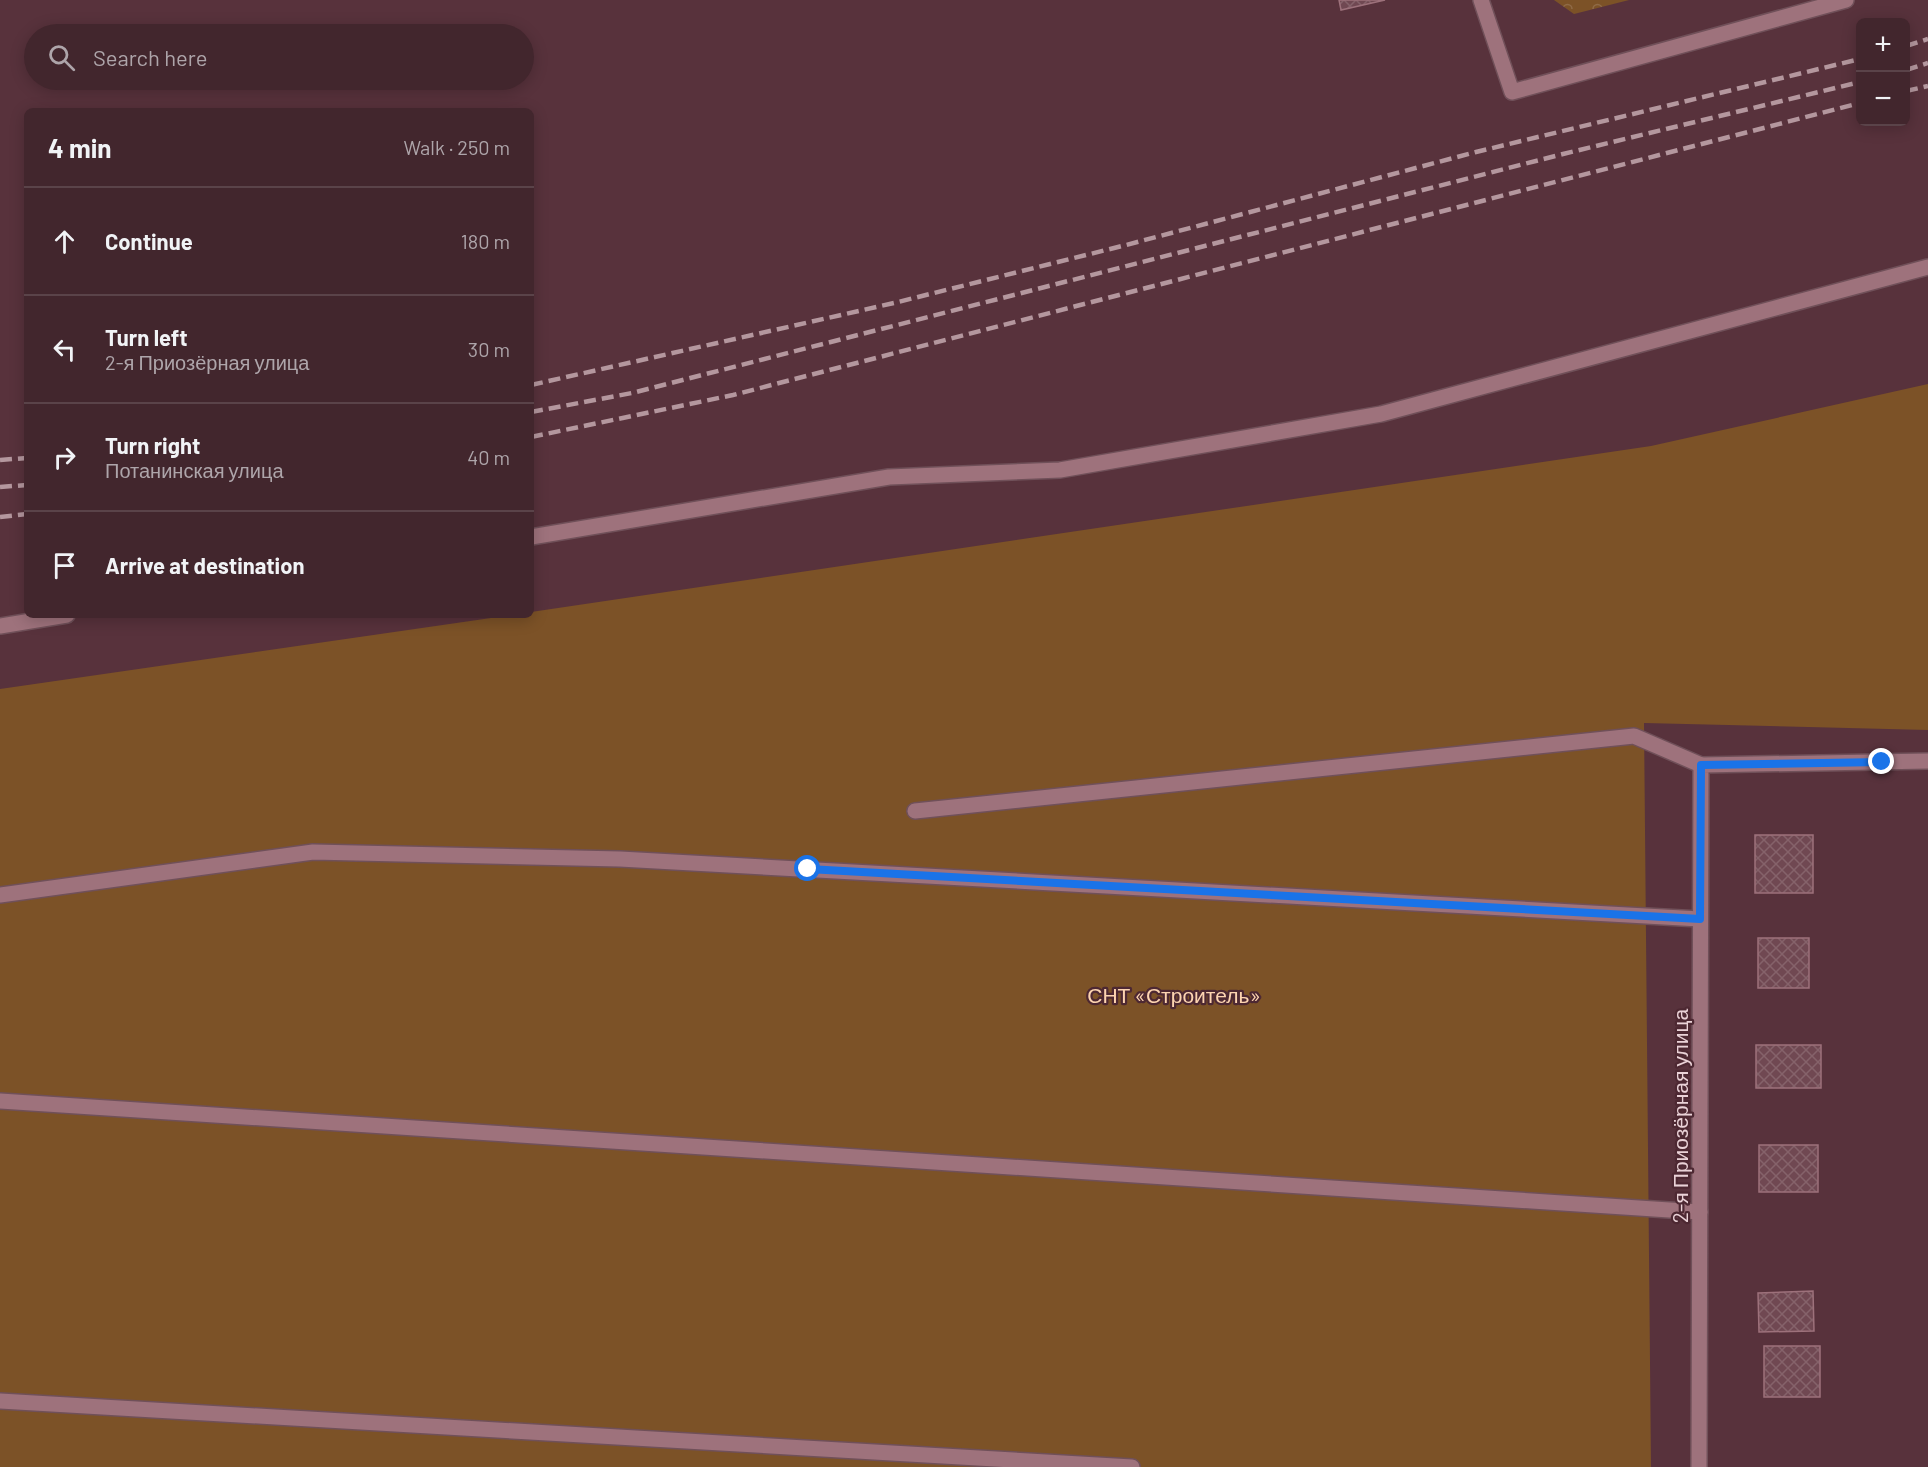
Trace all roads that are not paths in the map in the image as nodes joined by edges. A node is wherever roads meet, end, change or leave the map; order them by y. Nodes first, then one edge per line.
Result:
1 (1481, 0) edge
2 (1846, 0) edge
3 (1928, 267) edge
4 (534, 536) edge
5 (49, 618) edge
6 (0, 626) edge
7 (1928, 761) edge
8 (1701, 765) junction
9 (915, 812) dead end
10 (0, 895) edge
11 (1700, 919) junction
12 (0, 1101) edge
13 (1700, 1212) junction
14 (0, 1401) edge
15 (1132, 1467) edge
16 (1699, 1467) edge

1 - 2 street
3 - 4 street
5 - 6 street
7 - 8 street
8 - 9 street
8 - 11 street, 2-я Приозёрная улица
10 - 11 street
11 - 13 street, 2-я Приозёрная улица
12 - 13 street
13 - 16 street, 2-я Приозёрная улица
14 - 15 street

